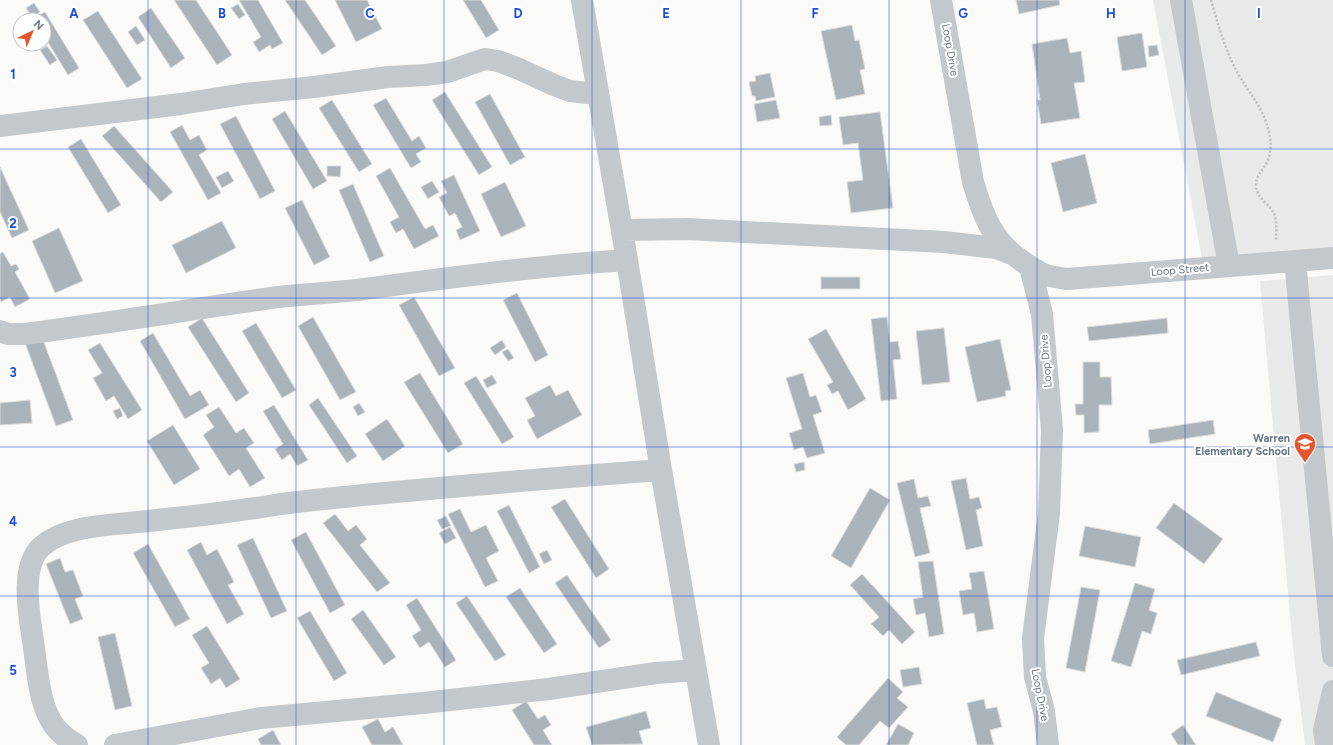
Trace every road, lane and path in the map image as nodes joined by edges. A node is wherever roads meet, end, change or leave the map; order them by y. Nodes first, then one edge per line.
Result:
1 (582, 0) edge
2 (942, 0) edge
3 (1181, 0) edge
4 (1211, 0) edge
5 (597, 94) junction
6 (0, 126) edge
7 (622, 230) junction
8 (1277, 245) dead end
9 (1012, 254) junction
10 (1333, 258) edge
11 (627, 260) junction
12 (1295, 261) junction
13 (1229, 266) junction
14 (1030, 267) junction
15 (0, 331) edge
16 (1314, 448) junction
17 (661, 470) junction
18 (1333, 480) edge
19 (1333, 656) edge
20 (696, 670) junction
21 (1333, 691) edge
22 (77, 745) edge
23 (115, 745) edge
24 (709, 745) edge
25 (1048, 745) edge
26 (1326, 745) edge

1 - 5 street
2 - 9 street, Loop Drive
3 - 13 street
4 - 8 path
5 - 6 street
5 - 7 street
7 - 9 street
7 - 11 street
9 - 14 street, Loop Drive
10 - 12 street, Loop Street
11 - 15 street
11 - 17 street
12 - 13 street, Loop Street
12 - 16 street
13 - 14 street, Loop Street
14 - 25 street, Loop Drive
16 - 18 street
16 - 19 street
17 - 20 street
17 - 22 street
20 - 23 street
20 - 24 street
21 - 26 street

